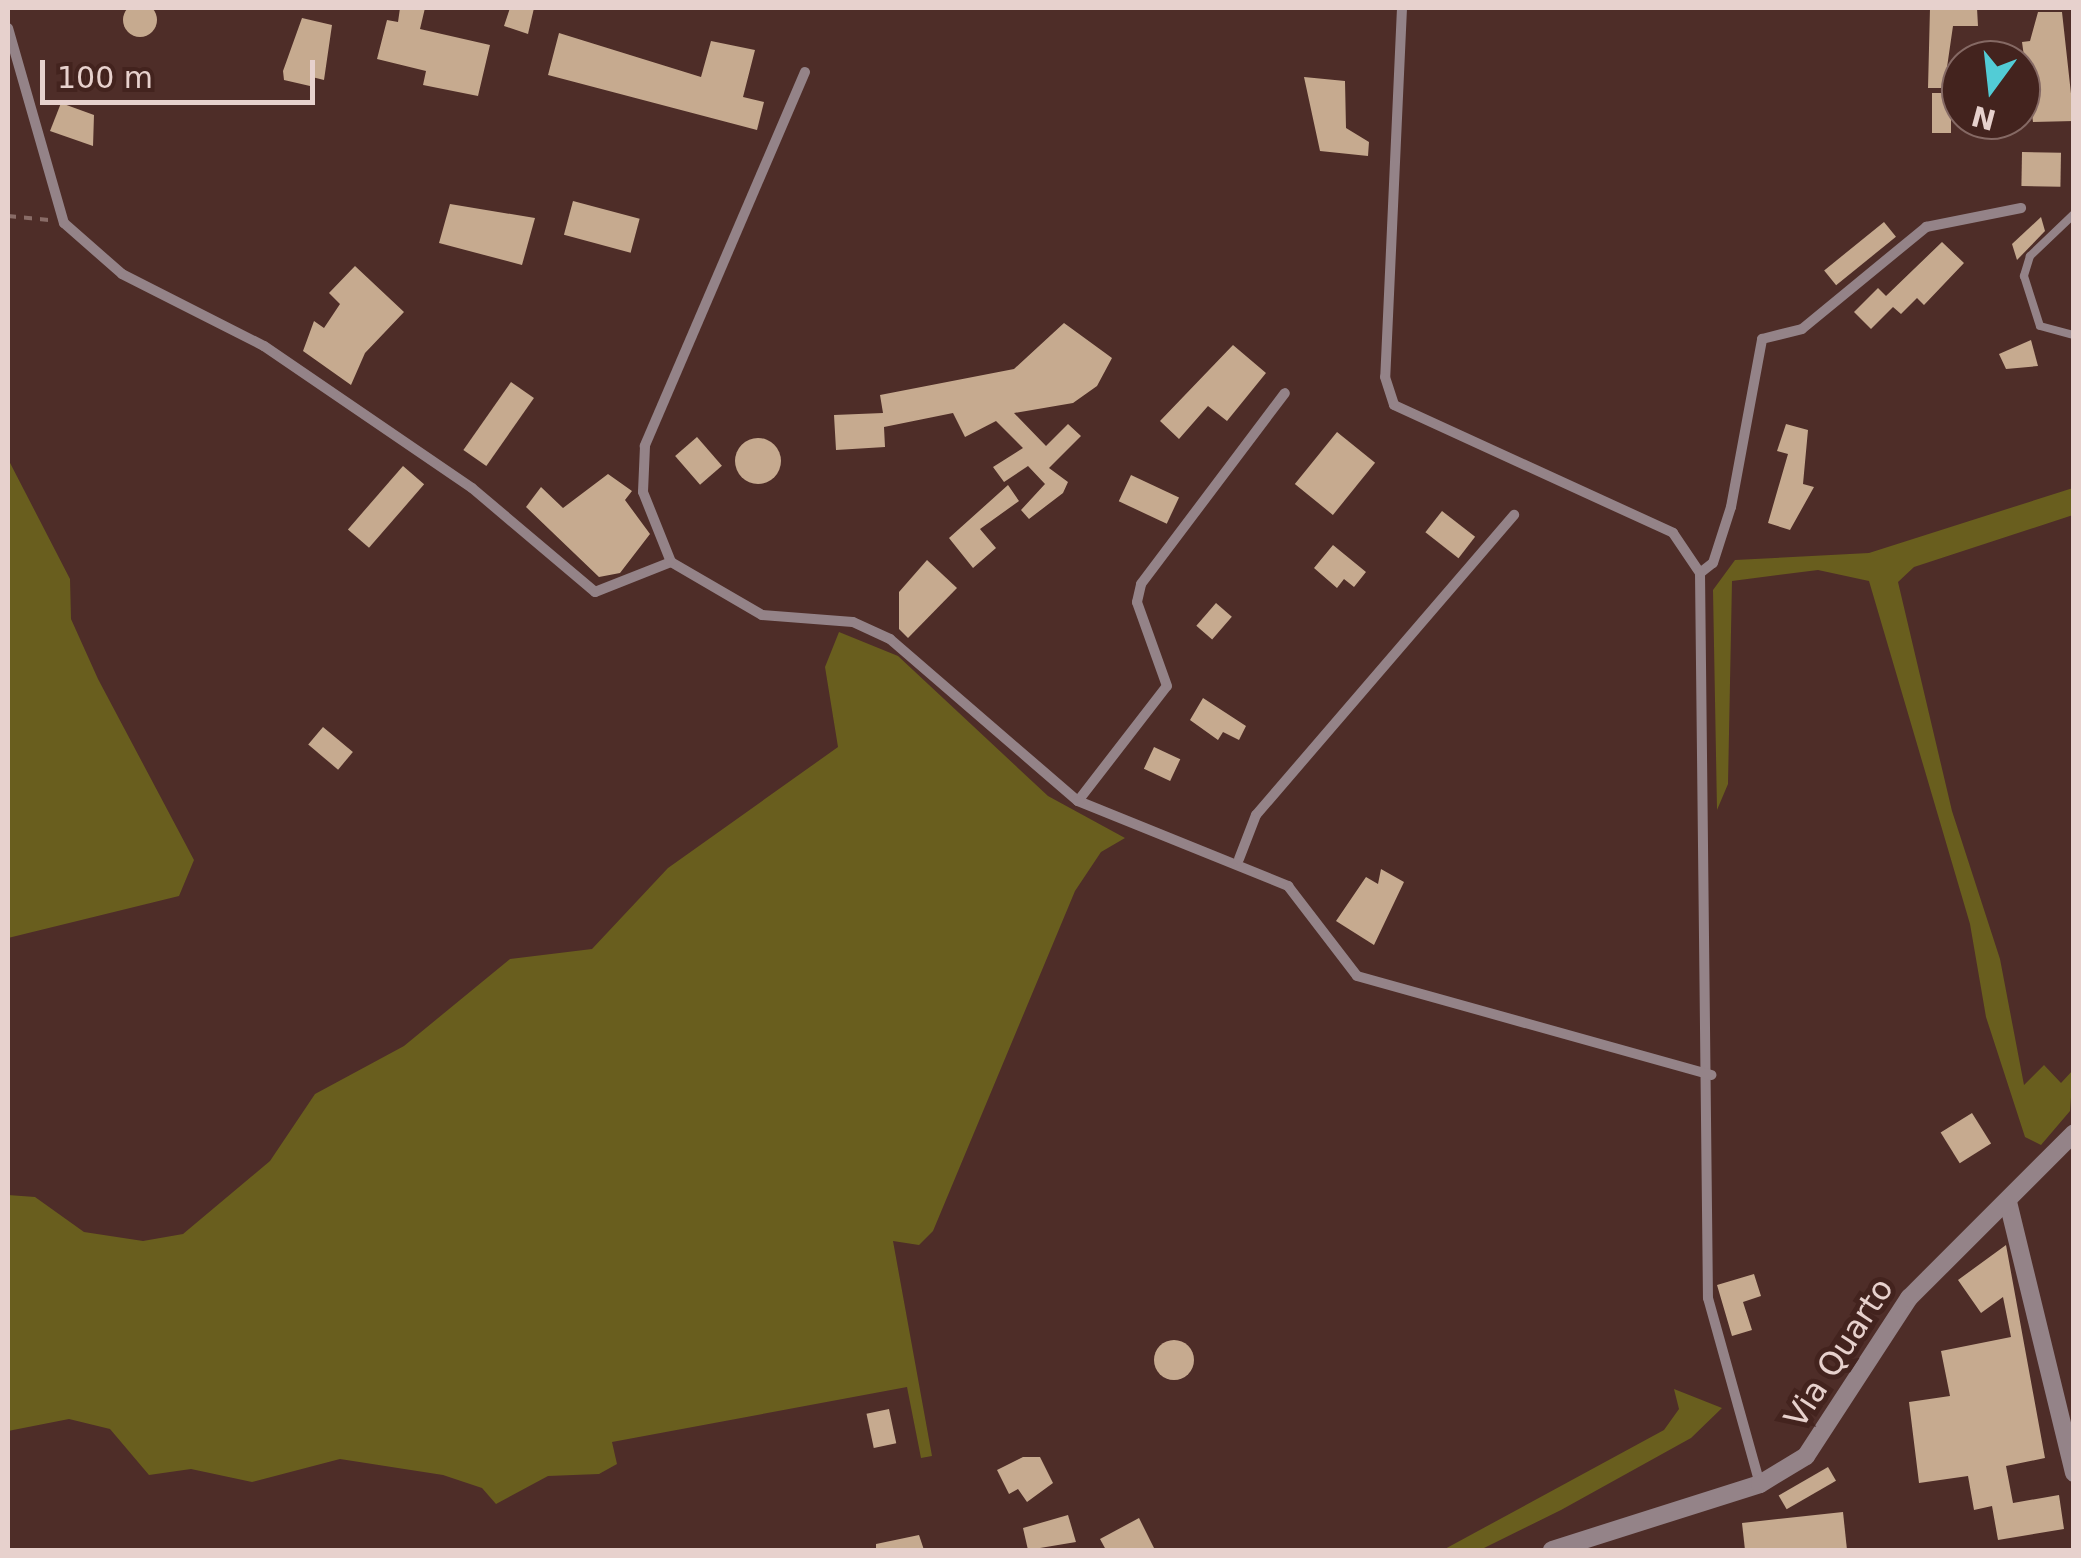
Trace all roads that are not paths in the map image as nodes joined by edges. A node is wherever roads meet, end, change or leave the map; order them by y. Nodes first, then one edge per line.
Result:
1 (1402, 8) edge
2 (8, 28) edge
3 (805, 72) dead end
4 (2022, 208) dead end
5 (2074, 214) edge
6 (2074, 335) edge
7 (1284, 392) dead end
8 (1514, 515) dead end
9 (671, 562) junction
10 (1700, 573) junction
11 (1078, 801) junction
12 (1239, 860) junction
13 (1711, 1075) junction
14 (2074, 1132) edge
15 (2008, 1202) junction
16 (2074, 1473) edge
17 (1760, 1484) junction
18 (1552, 1550) edge

1 - 10 street
2 - 9 street
3 - 9 street
4 - 10 street
5 - 6 lane
7 - 11 street
8 - 12 street
9 - 11 street
10 - 13 street
11 - 12 street
12 - 13 street
13 - 17 street
14 - 15 street, Via Quarto
15 - 16 street
15 - 17 street, Via Quarto
17 - 18 street, Via Quarto

